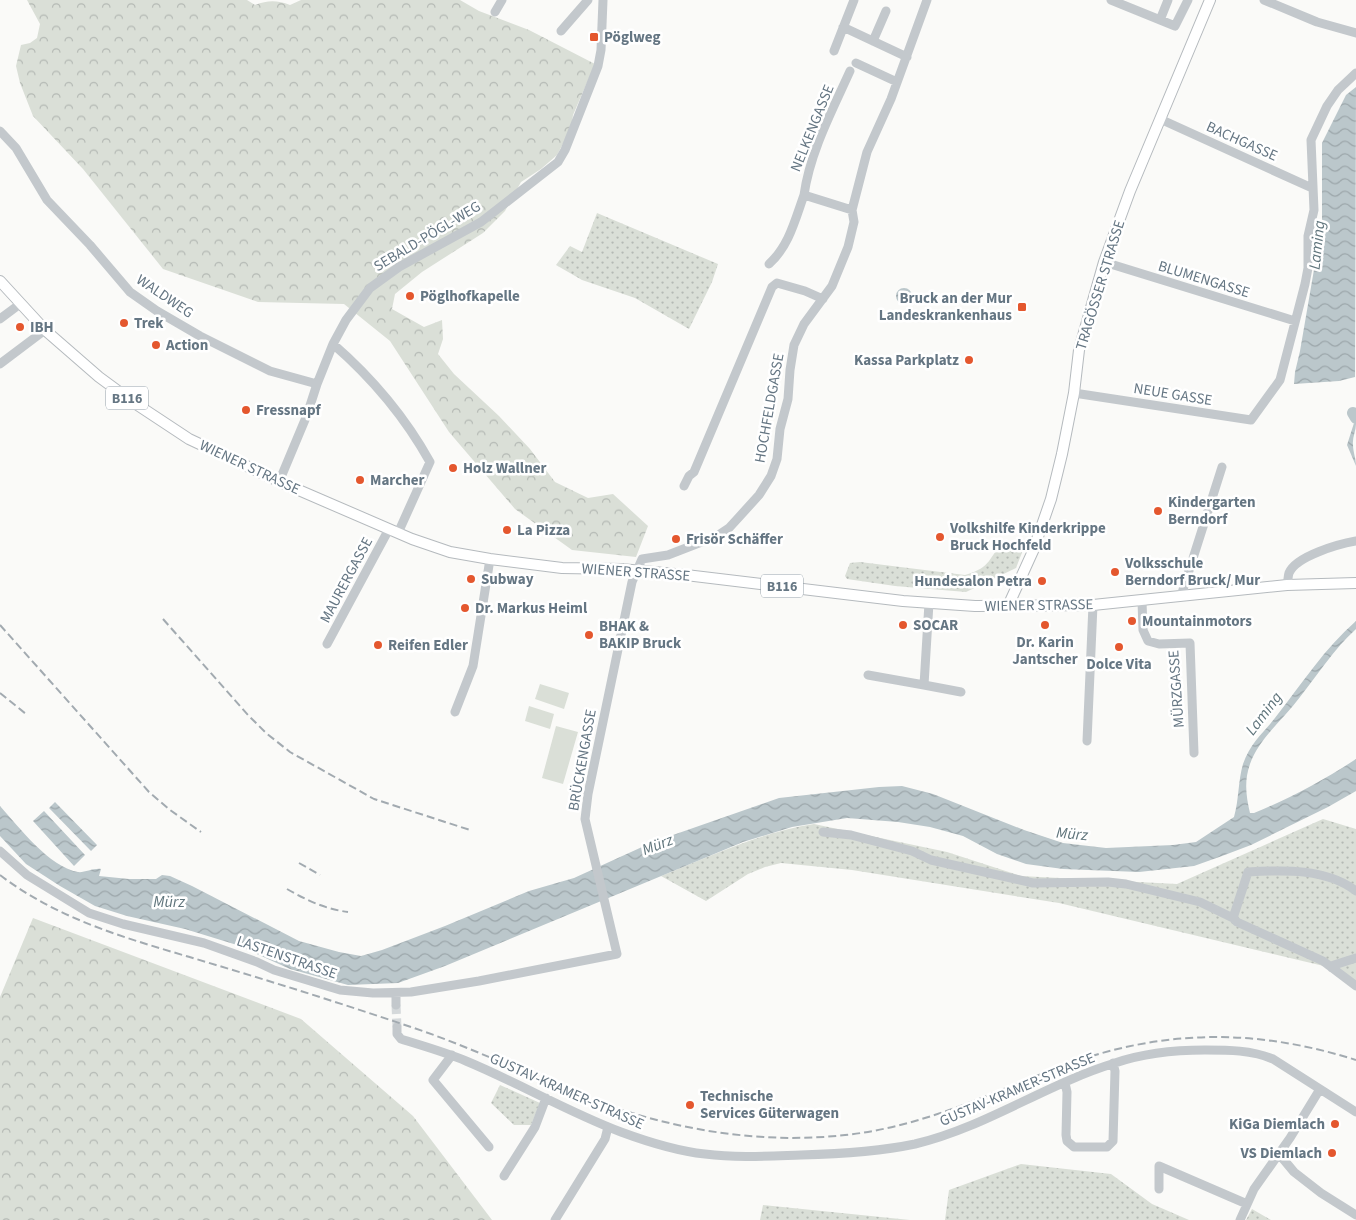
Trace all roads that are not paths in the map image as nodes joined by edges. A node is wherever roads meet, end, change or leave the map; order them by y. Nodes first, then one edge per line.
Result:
1 (502, 0) edge
2 (588, 0) edge
3 (603, 0) edge
4 (854, 0) edge
5 (927, 0) edge
6 (1111, 0) edge
7 (1168, 0) edge
8 (1188, 0) edge
9 (1210, 0) edge
10 (1264, 0) edge
11 (886, 11) dead end
12 (495, 12) dead end
13 (1160, 20) junction
14 (843, 27) junction
15 (561, 31) dead end
16 (1356, 33) edge
17 (874, 42) junction
18 (834, 51) dead end
19 (907, 58) junction
20 (856, 63) dead end
21 (850, 71) dead end
22 (1356, 73) edge
23 (897, 82) junction
24 (1160, 119) junction
25 (0, 131) edge
26 (1312, 188) junction
27 (804, 195) junction
28 (852, 210) junction
29 (1104, 262) junction
30 (769, 264) dead end
31 (0, 281) edge
32 (823, 299) junction
33 (20, 304) junction
34 (0, 319) edge
35 (1295, 321) junction
36 (45, 330) junction
37 (332, 344) junction
38 (0, 364) edge
39 (317, 384) junction
40 (1074, 393) junction
41 (1222, 467) dead end
42 (279, 482) junction
43 (684, 486) dead end
44 (393, 531) junction
45 (1356, 540) edge
46 (490, 559) junction
47 (636, 570) junction
48 (1354, 583) edge
49 (1287, 584) junction
50 (1181, 596) junction
51 (1142, 601) junction
52 (930, 603) junction
53 (1093, 605) junction
54 (1008, 606) junction
55 (328, 644) dead end
56 (868, 676) dead end
57 (924, 685) junction
58 (961, 692) dead end
59 (455, 712) dead end
60 (1087, 741) dead end
61 (1194, 753) dead end
62 (823, 832) dead end
63 (0, 850) edge
64 (1356, 891) edge
65 (1233, 918) junction
66 (617, 954) joint
67 (1356, 958) edge
68 (1332, 968) junction
69 (1356, 986) edge
70 (396, 994) junction
71 (396, 1006) tunnel mouth
72 (398, 1028) tunnel mouth
73 (452, 1055) junction
74 (1113, 1063) junction
75 (1064, 1083) junction
76 (1320, 1089) junction
77 (546, 1098) junction
78 (1356, 1112) edge
79 (608, 1127) junction
80 (489, 1147) dead end
81 (1279, 1154) junction
82 (504, 1176) dead end
83 (1159, 1189) dead end
84 (1247, 1204) junction
85 (1356, 1215) edge
86 (555, 1220) edge
87 (1240, 1220) edge

1 - 12 street
2 - 15 street
3 - 37 street, SEBALD-PÖGL-WEG
4 - 14 street
5 - 19 street, HOCHFELDGASSE
6 - 13 street
7 - 13 street
8 - 13 street
9 - 24 main road, TRAGÖSSER STRASSE
10 - 16 street
11 - 17 street
14 - 17 street
14 - 18 street
17 - 19 street
19 - 23 street, HOCHFELDGASSE
20 - 23 street
21 - 27 street, NELKENGASSE
22 - 26 street
23 - 28 street, HOCHFELDGASSE
24 - 26 street, BACHGASSE
24 - 29 main road, TRAGÖSSER STRASSE
25 - 39 street, WALDWEG
26 - 35 street
27 - 28 street
27 - 30 street
28 - 32 street, HOCHFELDGASSE
29 - 35 street, BLUMENGASSE
29 - 40 main road, TRAGÖSSER STRASSE
31 - 33 main road, WIENER STRASSE / B116
32 - 43 street
32 - 47 street, HOCHFELDGASSE
33 - 34 street
33 - 36 main road, WIENER STRASSE / B116
35 - 40 street, NEUE GASSE
36 - 38 street
36 - 42 main road, WIENER STRASSE / B116
37 - 39 street, SEBALD-PÖGL-WEG
37 - 44 street, MAURERGASSE
39 - 42 street, SEBALD-PÖGL-WEG
40 - 54 main road, TRAGÖSSER STRASSE
41 - 50 street
42 - 44 main road, WIENER STRASSE / B116
44 - 46 main road, WIENER STRASSE / B116
44 - 55 street, MAURERGASSE
45 - 49 street
46 - 47 main road, WIENER STRASSE / B116
46 - 59 street
47 - 52 main road, WIENER STRASSE / B116
47 - 66 street, BRÜCKENGASSE
48 - 49 main road, WIENER STRASSE / B116
49 - 50 main road, WIENER STRASSE / B116
50 - 51 main road, WIENER STRASSE / B116
51 - 53 main road, WIENER STRASSE / B116
51 - 61 street, MÜRZGASSE
52 - 54 main road, WIENER STRASSE / B116
52 - 57 street
53 - 54 main road, WIENER STRASSE / B116
53 - 60 street
56 - 57 street
57 - 58 street
62 - 65 street
63 - 70 street, LASTENSTRASSE
64 - 65 street
65 - 68 street
66 - 70 street, LASTENSTRASSE
67 - 68 street
68 - 69 street
70 - 71 street
72 - 73 street, GUSTAV-KRAMER-STRASSE
73 - 77 street, GUSTAV-KRAMER-STRASSE
73 - 80 street
74 - 75 street, GUSTAV-KRAMER-STRASSE
74 - 75 street
74 - 76 street, GUSTAV-KRAMER-STRASSE
75 - 79 street, GUSTAV-KRAMER-STRASSE
76 - 78 street, GUSTAV-KRAMER-STRASSE
76 - 81 street
77 - 79 street, GUSTAV-KRAMER-STRASSE
77 - 82 street
79 - 86 street
81 - 84 street
81 - 85 street
83 - 84 street
84 - 87 street

